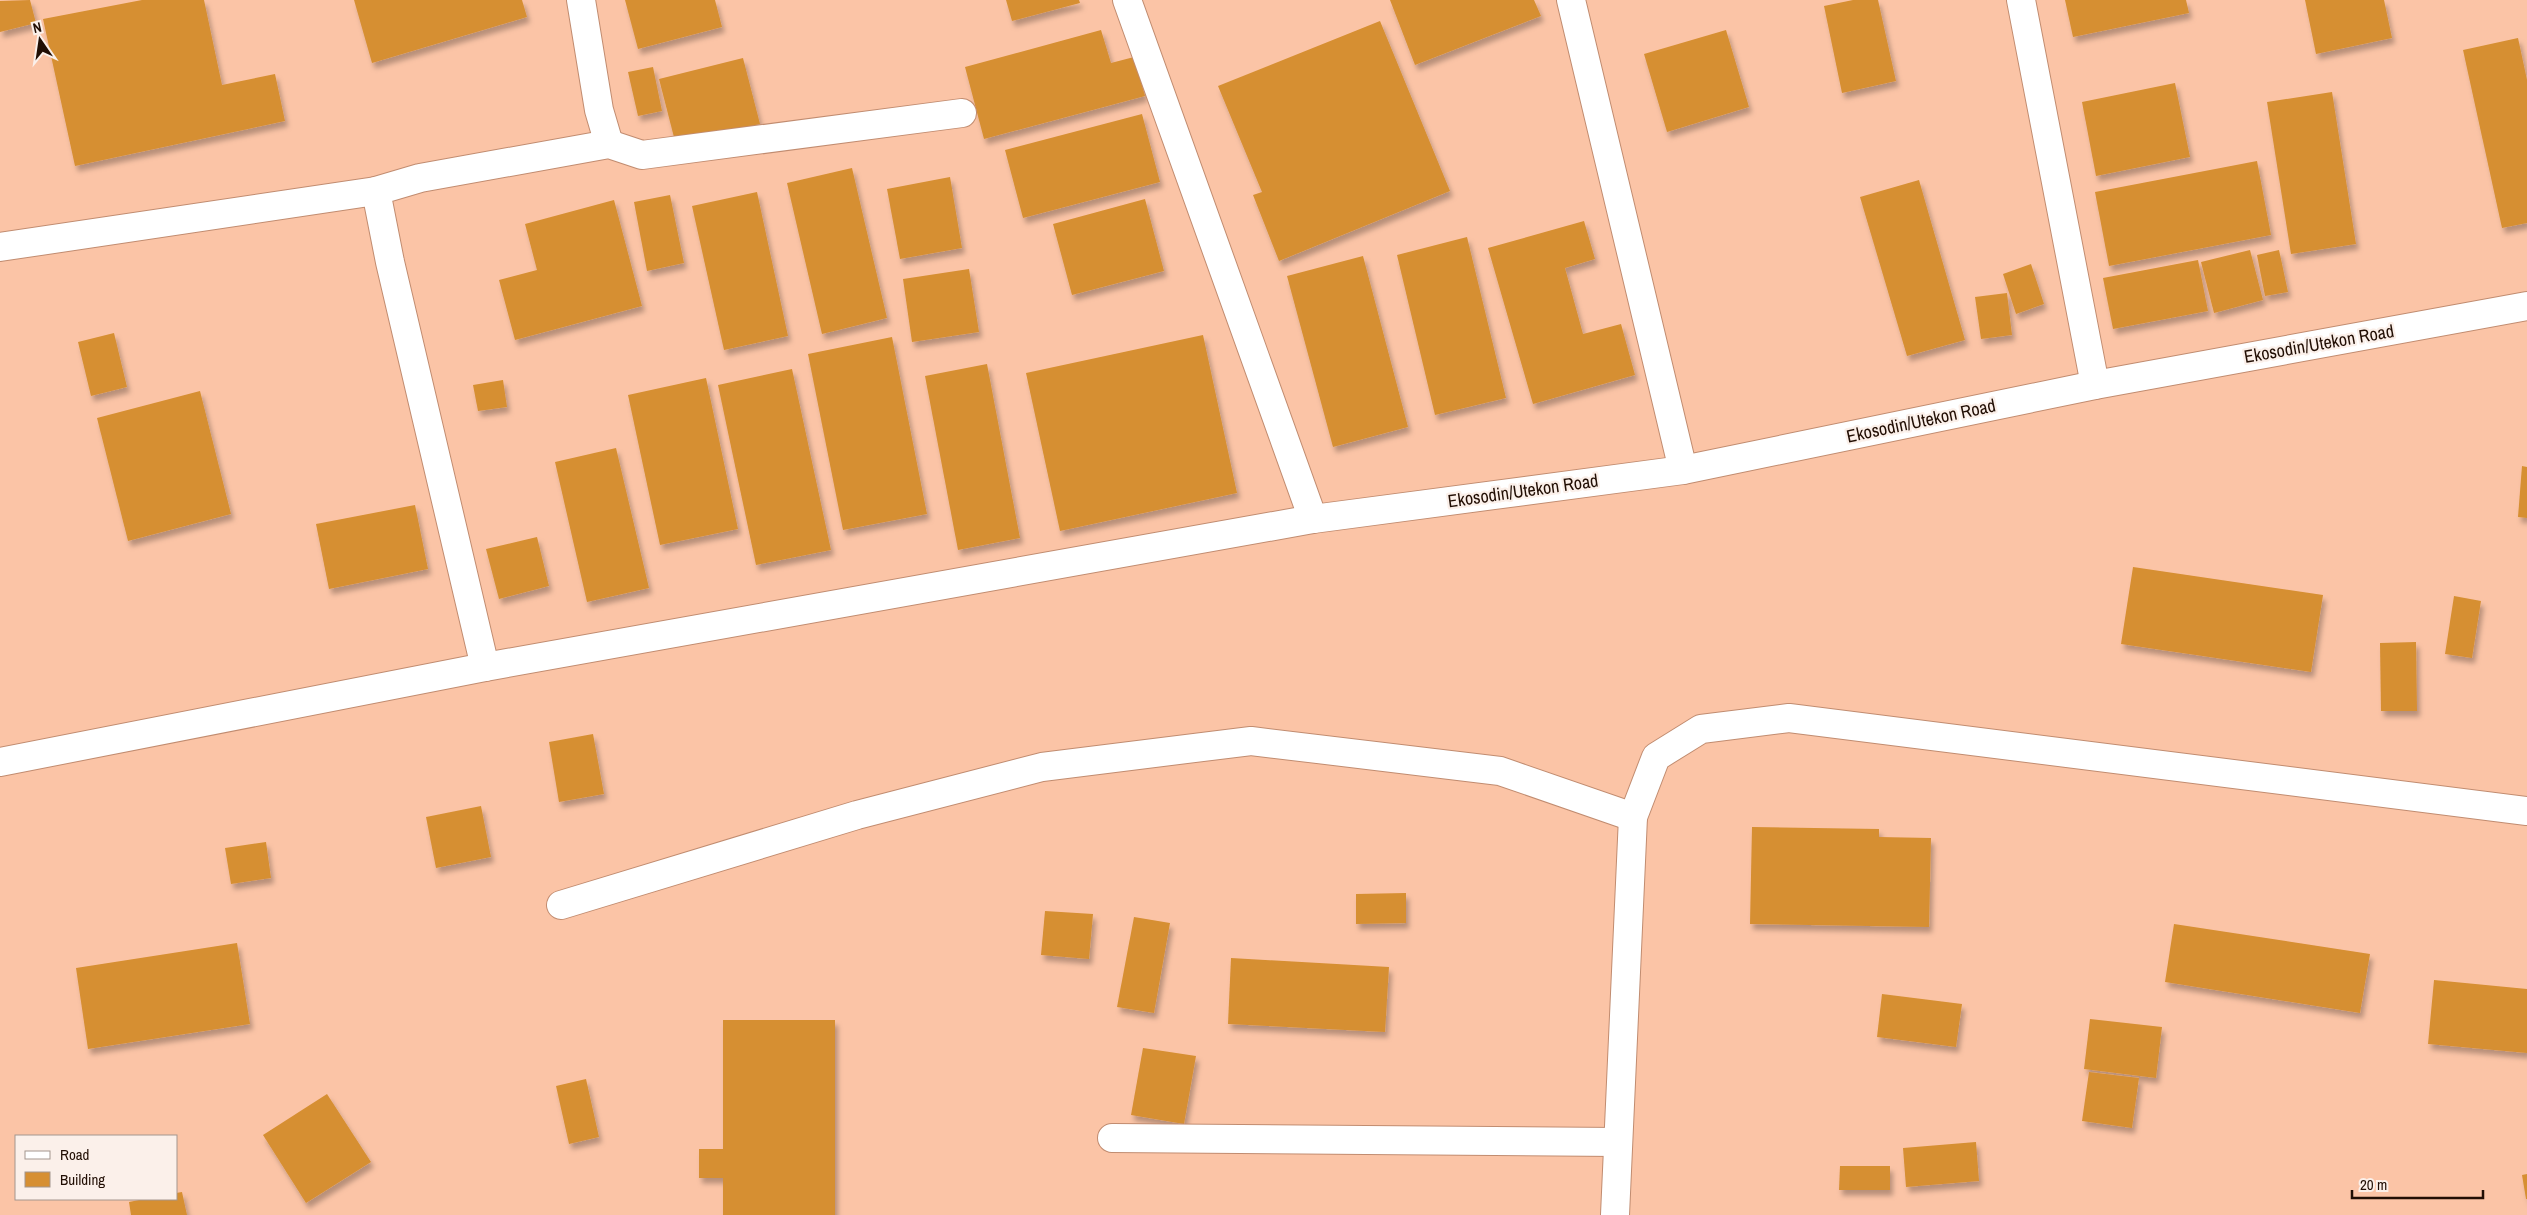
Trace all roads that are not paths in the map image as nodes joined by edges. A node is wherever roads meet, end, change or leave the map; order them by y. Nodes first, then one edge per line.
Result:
1 (582, 0) edge
2 (1127, 0) edge
3 (1571, 0) edge
4 (2021, 0) edge
5 (962, 113) dead end
6 (609, 144) junction
7 (376, 191) junction
8 (0, 247) edge
9 (2527, 306) edge
10 (2095, 385) junction
11 (1683, 470) junction
12 (1313, 519) junction
13 (485, 667) junction
14 (0, 762) edge
15 (2527, 811) edge
16 (1633, 817) junction
17 (561, 905) dead end
18 (1112, 1138) dead end
19 (1618, 1142) junction
20 (1615, 1215) edge

1 - 6 street
2 - 12 street
3 - 11 street
4 - 10 street
5 - 6 street
6 - 7 street
7 - 8 street
7 - 13 street
9 - 10 street, Ekosodin/Utekon Road
10 - 11 street, Ekosodin/Utekon Road
11 - 12 street, Ekosodin/Utekon Road
12 - 13 street, Ekosodin/Utekon Road
13 - 14 street, Ekosodin/Utekon Road
15 - 16 street
16 - 17 street
16 - 19 street
18 - 19 street
19 - 20 street

